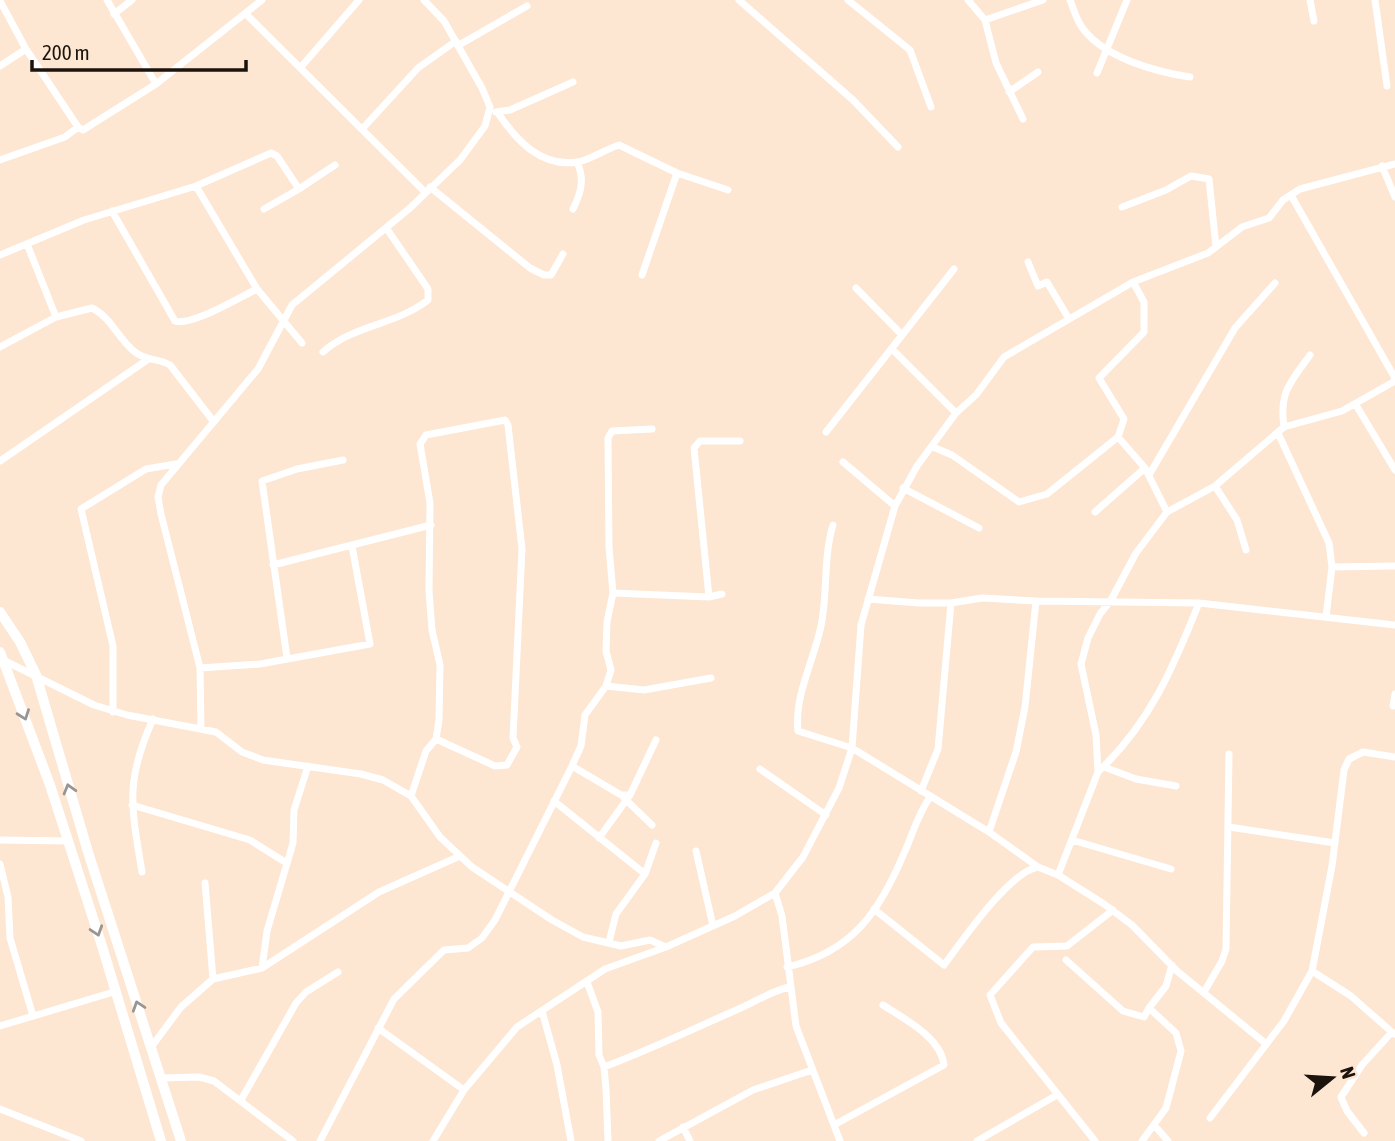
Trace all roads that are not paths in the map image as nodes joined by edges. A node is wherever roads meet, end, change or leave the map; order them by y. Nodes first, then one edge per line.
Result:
1 (107, 0) edge
2 (132, 0) edge
3 (262, 0) edge
4 (359, 0) edge
5 (424, 0) edge
6 (739, 0) edge
7 (848, 0) edge
8 (968, 0) edge
9 (1043, 0) edge
10 (1070, 0) edge
11 (1127, 0) edge
12 (1310, 0) edge
13 (1375, 0) edge
14 (2, 2) edge
15 (527, 6) dead end
16 (114, 14) junction
17 (246, 14) junction
18 (985, 20) junction
19 (1314, 21) dead end
20 (457, 43) junction
21 (26, 48) junction
22 (1107, 49) junction
23 (0, 66) edge
24 (302, 67) junction
25 (1038, 72) dead end
26 (1097, 72) dead end
27 (1190, 77) dead end
28 (573, 82) dead end
29 (156, 84) junction
30 (1387, 86) dead end
31 (1009, 92) junction
32 (490, 107) junction
33 (931, 107) dead end
34 (498, 113) junction
35 (1023, 119) dead end
36 (78, 127) junction
37 (363, 127) junction
38 (898, 147) dead end
39 (0, 160) edge
40 (577, 162) junction
41 (1395, 164) edge
42 (335, 165) dead end
43 (1382, 166) junction
44 (677, 173) junction
45 (196, 186) junction
46 (299, 189) junction
47 (428, 189) junction
48 (728, 190) dead end
49 (1292, 197) junction
50 (1395, 197) edge
51 (1122, 207) dead end
52 (264, 209) dead end
53 (573, 209) dead end
54 (111, 211) junction
55 (387, 229) junction
56 (27, 244) junction
57 (1216, 247) junction
58 (563, 254) dead end
59 (0, 256) edge
60 (1028, 262) dead end
61 (954, 269) dead end
62 (642, 275) dead end
63 (1133, 282) junction
64 (1275, 283) dead end
65 (856, 288) dead end
66 (257, 289) junction
67 (56, 317) junction
68 (1069, 319) junction
69 (283, 320) junction
70 (902, 335) junction
71 (302, 343) dead end
72 (0, 347) edge
73 (892, 349) junction
74 (323, 352) dead end
75 (1310, 355) dead end
76 (147, 360) junction
77 (1395, 380) edge
78 (1356, 405) junction
79 (956, 413) junction
80 (214, 422) junction
81 (652, 429) dead end
82 (1281, 430) junction
83 (826, 432) dead end
84 (1118, 438) junction
85 (740, 441) dead end
86 (933, 447) junction
87 (343, 460) dead end
88 (0, 461) edge
89 (843, 462) dead end
90 (176, 464) junction
91 (1395, 470) edge
92 (1147, 472) junction
93 (1214, 486) junction
94 (903, 488) junction
95 (895, 506) junction
96 (1095, 512) dead end
97 (1167, 512) junction
98 (431, 525) junction
99 (834, 525) dead end
100 (979, 528) dead end
101 (352, 546) junction
102 (1246, 550) dead end
103 (273, 565) junction
104 (1395, 566) edge
105 (1332, 567) junction
106 (613, 593) junction
107 (722, 594) dead end
108 (709, 597) junction
109 (868, 599) junction
110 (1111, 600) junction
111 (1036, 601) junction
112 (951, 603) junction
113 (1199, 603) junction
114 (0, 612) edge
115 (1326, 617) junction
116 (1395, 625) edge
117 (1, 657) edge
118 (287, 658) junction
119 (200, 668) junction
120 (36, 675) junction
121 (711, 678) dead end
122 (606, 686) junction
123 (1395, 694) edge
124 (1393, 706) dead end
125 (113, 712) junction
126 (153, 719) junction
127 (201, 730) junction
128 (436, 739) junction
129 (656, 740) dead end
130 (852, 748) junction
131 (1229, 754) dead end
132 (1395, 757) edge
133 (308, 766) junction
134 (572, 766) junction
135 (760, 769) dead end
136 (1101, 769) junction
137 (1175, 786) dead end
138 (921, 791) junction
139 (411, 796) junction
140 (626, 797) junction
141 (930, 797) junction
142 (554, 801) junction
143 (132, 805) junction
144 (826, 816) junction
145 (652, 825) dead end
146 (1229, 827) junction
147 (989, 832) junction
148 (599, 838) junction
149 (0, 840) edge
150 (1072, 840) junction
151 (68, 841) junction
152 (656, 843) dead end
153 (1335, 843) junction
154 (696, 851) dead end
155 (460, 856) junction
156 (285, 862) junction
157 (0, 863) edge
158 (1038, 867) junction
159 (1171, 869) dead end
160 (142, 872) dead end
161 (646, 874) junction
162 (1058, 875) junction
163 (205, 883) dead end
164 (511, 892) junction
165 (775, 893) junction
166 (874, 909) junction
167 (1113, 911) junction
168 (713, 926) junction
169 (609, 943) junction
170 (666, 947) junction
171 (1066, 960) dead end
172 (1172, 965) junction
173 (787, 967) junction
174 (262, 968) junction
175 (1312, 971) junction
176 (338, 972) dead end
177 (213, 979) junction
178 (587, 982) junction
179 (789, 987) junction
180 (117, 991) junction
181 (1204, 992) junction
182 (883, 1005) dead end
183 (1149, 1008) junction
184 (542, 1011) junction
185 (33, 1016) junction
186 (0, 1026) edge
187 (378, 1028) junction
188 (1393, 1034) edge
189 (1265, 1043) junction
190 (152, 1046) junction
191 (604, 1067) junction
192 (812, 1070) junction
193 (162, 1078) junction
194 (464, 1090) junction
195 (1056, 1095) junction
196 (241, 1100) junction
197 (0, 1109) edge
198 (1210, 1118) dead end
199 (834, 1125) junction
200 (1154, 1125) junction
201 (682, 1127) junction
202 (1364, 1133) dead end
203 (569, 1140) edge
204 (80, 1141) edge
205 (161, 1141) edge
206 (181, 1141) edge
207 (293, 1141) edge
208 (320, 1141) edge
209 (433, 1141) edge
210 (608, 1141) edge
211 (659, 1141) edge
212 (690, 1141) edge
213 (840, 1141) edge
214 (977, 1141) edge
215 (1094, 1141) edge
216 (1142, 1141) edge
217 (1168, 1141) edge

1 - 16 street
2 - 16 street
3 - 17 street
4 - 24 street
5 - 20 street
6 - 38 street
7 - 33 street
8 - 18 street
9 - 18 street
10 - 22 street
11 - 22 street
12 - 19 street
13 - 30 street
14 - 21 street
15 - 20 street
16 - 29 street
17 - 24 street
17 - 29 street
18 - 31 street
20 - 32 street
20 - 37 street
21 - 23 street
21 - 36 street
22 - 26 street
22 - 27 street
24 - 37 street
25 - 31 street
28 - 34 street
29 - 36 street
31 - 35 street
32 - 34 street
32 - 47 street
34 - 40 street
36 - 39 street
37 - 47 street
40 - 44 street
40 - 53 street
41 - 43 street
42 - 46 street
43 - 49 street
43 - 50 street
44 - 48 street
44 - 62 street
45 - 46 street
45 - 54 street
45 - 66 street
46 - 52 street
47 - 55 street
47 - 58 street
49 - 57 street
49 - 77 street
51 - 57 street
54 - 56 street
54 - 66 street
55 - 69 street
55 - 74 street
56 - 59 street
56 - 67 street
57 - 63 street
60 - 68 street
61 - 70 street
63 - 68 street
63 - 84 street
64 - 92 street
65 - 70 street
66 - 69 street
67 - 72 street
67 - 76 street
68 - 79 street
69 - 71 street
69 - 80 street
70 - 73 street
73 - 79 street
73 - 83 street
75 - 82 street
76 - 80 street
76 - 88 street
77 - 78 street
78 - 82 street
78 - 91 street
79 - 86 street
80 - 90 street
81 - 106 street
82 - 93 street
82 - 105 street
84 - 86 street
84 - 92 street
85 - 108 street
86 - 94 street
87 - 103 street
89 - 95 street
90 - 119 street
90 - 125 street
92 - 96 street
92 - 97 street
93 - 97 street
93 - 102 street
94 - 95 street
94 - 100 street
95 - 109 street
97 - 110 street
98 - 101 street
98 - 128 street
98 - 128 street
99 - 130 street
101 - 103 street
101 - 118 street
103 - 118 street
104 - 105 street
105 - 115 street
106 - 108 street
106 - 122 street
107 - 108 street
109 - 112 street
109 - 130 street
110 - 111 street
110 - 113 street
110 - 136 street
111 - 112 street
111 - 147 street
112 - 138 street
113 - 115 street
113 - 136 street
114 - 120 street
115 - 116 street
117 - 120 street
117 -> 151 street
118 - 119 street
119 - 127 street
120 - 125 street
190 -> 120 street
121 - 122 street
122 - 134 street
123 - 124 street
125 - 126 street
126 - 127 street
126 - 143 street
127 - 133 street
128 - 139 street
129 - 140 street
130 - 138 street
130 - 144 street
131 - 146 street
132 - 153 street
133 - 139 street
133 - 156 street
134 - 140 street
134 - 142 street
135 - 144 street
136 - 137 street
136 - 150 street
138 - 141 street
139 - 155 street
140 - 145 street
140 - 148 street
141 - 147 street
141 - 166 street
142 - 148 street
142 - 164 street
143 - 156 street
143 - 160 street
144 - 165 street
146 - 153 street
146 - 181 street
147 - 158 street
148 - 161 street
149 - 151 street
150 - 159 street
150 - 162 street
151 -> 180 street
152 - 161 street
153 - 175 street
154 - 168 street
155 - 164 street
155 - 174 street
156 - 174 street
157 - 185 street
158 - 162 street
158 - 166 street
161 - 169 street
162 - 167 street
163 - 177 street
164 - 169 street
164 - 187 street
165 - 168 street
165 - 173 street
166 - 173 street
167 - 172 street
167 - 195 street
168 - 170 street
169 - 170 street
170 - 178 street
171 - 183 street
172 - 181 street
172 - 183 street
173 - 179 street
174 - 177 street
175 - 188 street
175 - 189 street
176 - 196 street
177 - 190 street
178 - 184 street
178 - 191 street
179 - 191 street
179 - 192 street
180 - 185 street
180 - 205 street
181 - 189 street
182 - 199 street
183 - 200 street
184 - 194 street
184 - 203 street
185 - 186 street
187 - 194 street
187 - 208 street
188 - 202 street
189 - 198 street
190 - 193 street
191 - 210 street
192 - 199 street
192 - 201 street
193 - 196 street
193 - 206 street
194 - 209 street
195 - 214 street
195 - 215 street
196 - 207 street
197 - 204 street
199 - 213 street
200 - 216 street
200 - 217 street
201 - 211 street
201 - 212 street

